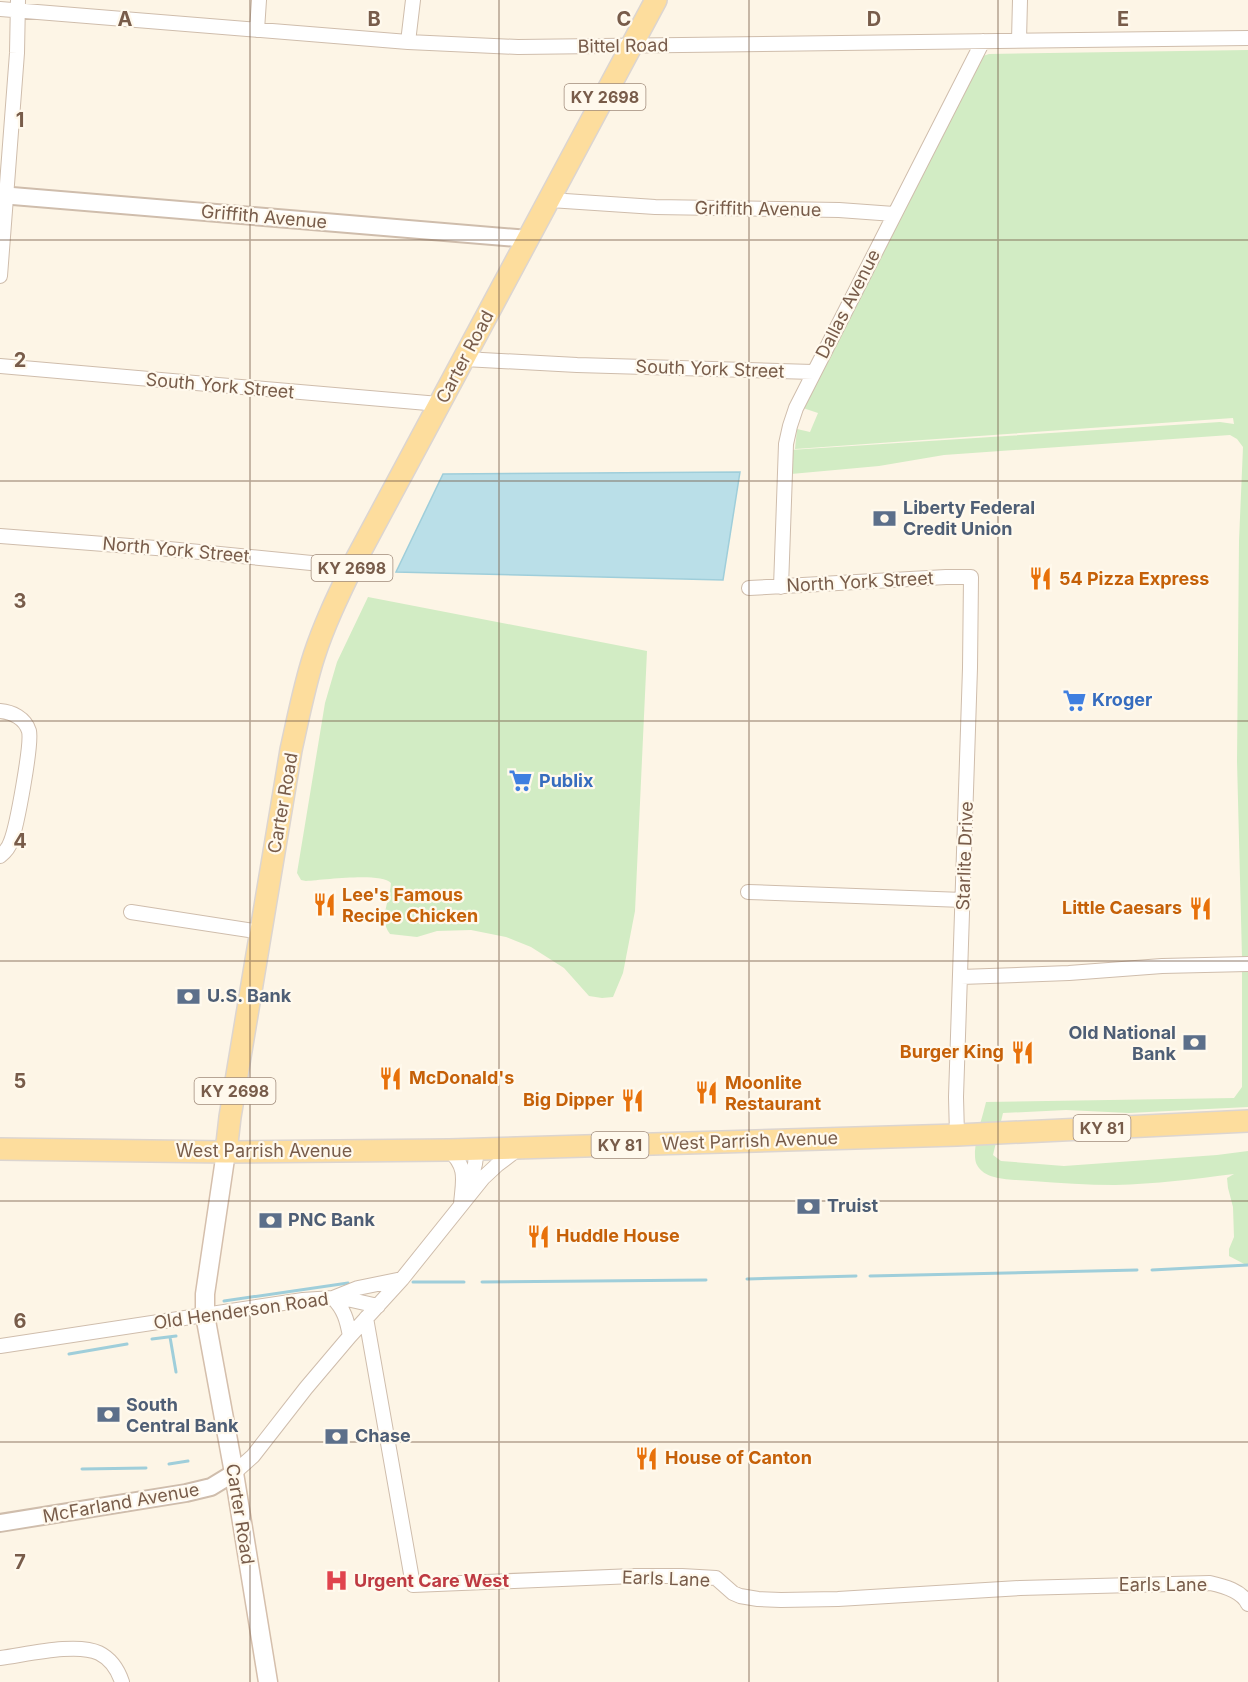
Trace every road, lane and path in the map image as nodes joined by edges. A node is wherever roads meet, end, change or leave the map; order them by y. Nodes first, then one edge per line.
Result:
1 (259, 0) edge
2 (413, 0) edge
3 (656, 0) edge
4 (1020, 0) edge
5 (18, 5) edge
6 (0, 9) edge
7 (257, 30) junction
8 (1248, 38) edge
9 (1019, 40) junction
10 (983, 41) junction
11 (408, 42) junction
12 (633, 46) junction
13 (3, 195) edge
14 (549, 200) junction
15 (894, 214) junction
16 (528, 239) junction
17 (0, 276) edge
18 (464, 359) junction
19 (0, 366) edge
20 (813, 372) junction
21 (439, 405) junction
22 (0, 536) edge
23 (352, 567) junction
24 (971, 577) joint
25 (781, 587) junction
26 (749, 588) dead end
27 (0, 711) edge
28 (0, 856) edge
29 (748, 892) dead end
30 (963, 900) junction
31 (131, 912) dead end
32 (261, 932) junction
33 (1248, 964) edge
34 (961, 977) junction
35 (1248, 1121) edge
36 (957, 1135) junction
37 (520, 1148) junction
38 (0, 1149) edge
39 (477, 1149) junction
40 (449, 1150) junction
41 (226, 1152) junction
42 (461, 1204) junction
43 (402, 1279) junction
44 (333, 1298) junction
45 (378, 1306) junction
46 (205, 1315) junction
47 (366, 1318) junction
48 (350, 1336) junction
49 (0, 1346) edge
50 (234, 1473) junction
51 (0, 1523) edge
52 (1248, 1604) edge
53 (0, 1658) edge
54 (122, 1682) edge
55 (268, 1682) edge

1 - 7 street
2 - 11 street
3 - 12 main road, Carter Road / KY 2698
4 - 9 street
5 - 6 street, Bittel Road
5 - 7 street, Bittel Road
5 - 13 street
7 - 11 street, Bittel Road
8 - 9 street, Bittel Road
9 - 10 street, Bittel Road
10 - 12 street, Bittel Road
10 - 15 street, Dallas Avenue
11 - 12 street, Bittel Road
12 - 14 main road, Carter Road / KY 2698
13 - 16 street, Griffith Avenue
13 - 17 street
14 - 15 street, Griffith Avenue
14 - 16 main road, Carter Road / KY 2698
15 - 20 street, Dallas Avenue
16 - 18 main road, Carter Road / KY 2698
18 - 20 street, South York Street
18 - 21 main road, Carter Road / KY 2698
19 - 21 street, South York Street
20 - 25 street, Dallas Avenue
21 - 23 main road, Carter Road / KY 2698
22 - 23 street, North York Street
23 - 32 main road, Carter Road / KY 2698
24 - 25 street, North York Street
24 - 30 street, Starlite Drive
25 - 26 street, North York Street
27 - 28 street
29 - 30 street
30 - 34 street, Starlite Drive
31 - 32 street
32 - 41 main road, Carter Road / KY 2698
33 - 34 street
34 - 36 street, Starlite Drive
35 - 36 main road, West Parrish Avenue / KY 81
36 - 37 main road, West Parrish Avenue / KY 81
37 - 39 main road, West Parrish Avenue / KY 81
37 - 42 street
38 - 41 main road, West Parrish Avenue / KY 81
39 - 40 main road, West Parrish Avenue / KY 81
39 - 42 street
40 - 41 main road, West Parrish Avenue / KY 81
40 - 42 street
41 - 46 main road, Carter Road
42 - 43 street
43 - 44 street
43 - 45 street
44 - 45 street, Old Henderson Road
44 - 46 street, Old Henderson Road
44 - 48 street
45 - 47 street, McFarland Avenue
46 - 49 street, Old Henderson Road
46 - 50 main road, Carter Road
47 - 48 street, McFarland Avenue
47 - 52 street, Earls Lane
48 - 50 street, McFarland Avenue
50 - 51 street, McFarland Avenue
50 - 55 main road, Carter Road
53 - 54 street

